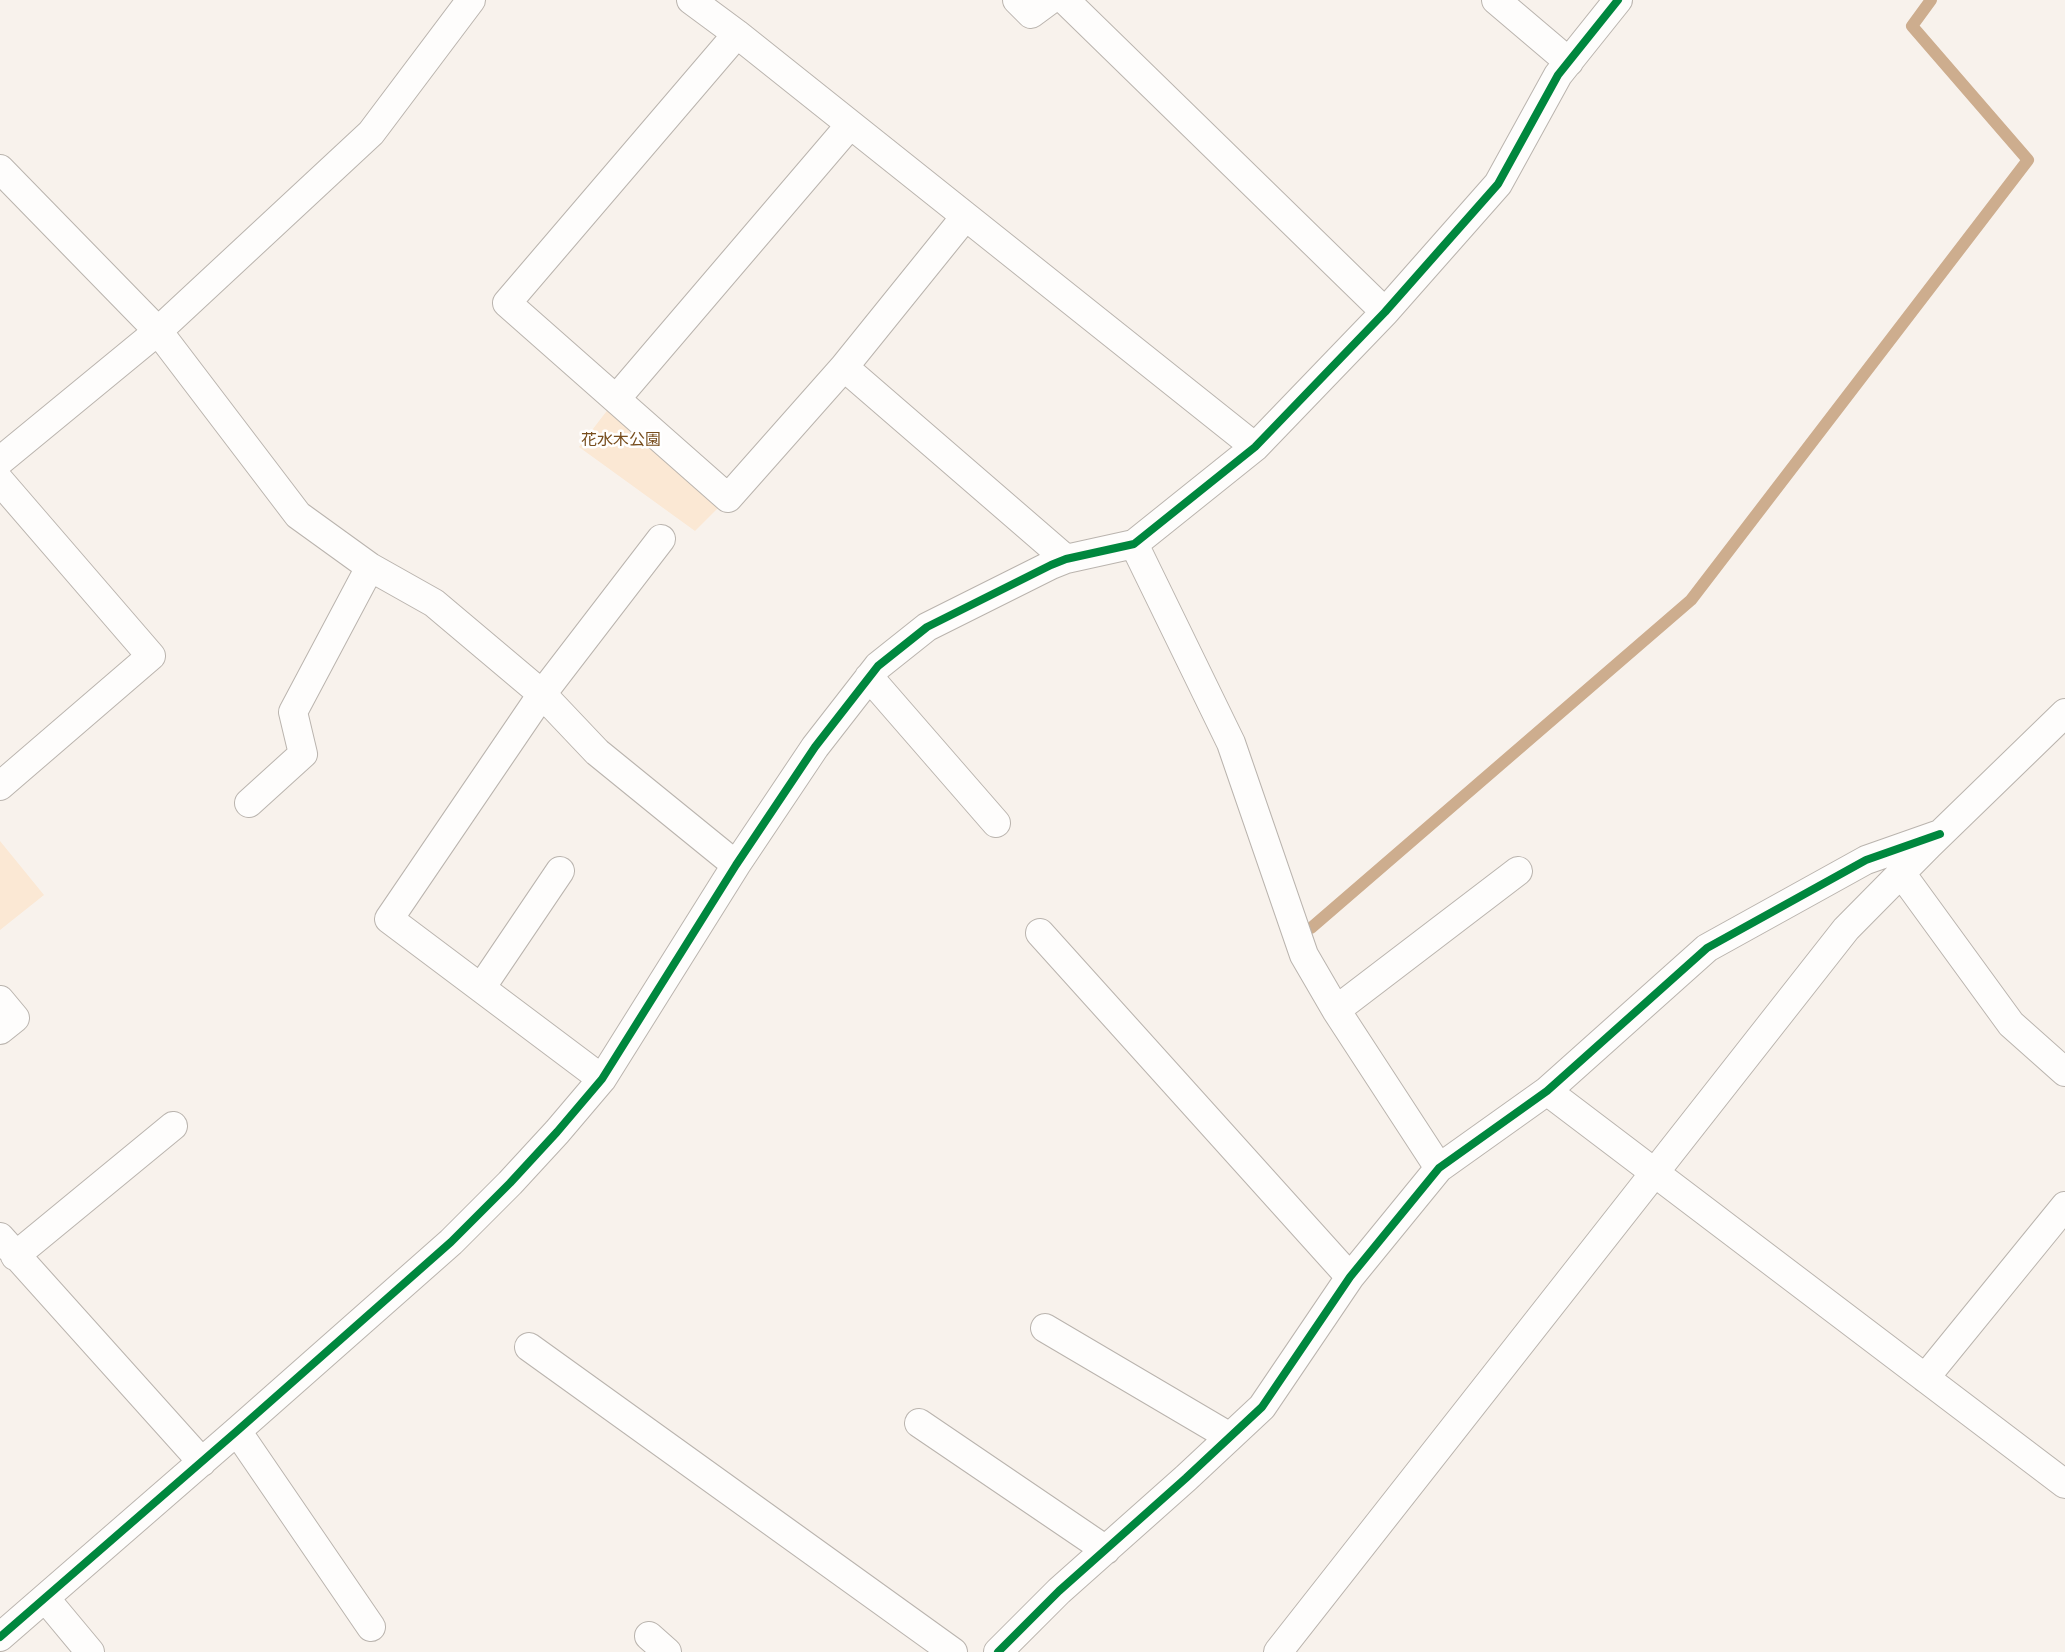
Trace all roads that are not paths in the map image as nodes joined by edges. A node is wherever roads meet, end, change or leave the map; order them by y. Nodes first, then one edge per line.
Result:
1 (470, 0) edge
2 (691, 0) edge
3 (1017, 0) edge
4 (1050, 0) edge
5 (1065, 0) edge
6 (1496, 0) edge
7 (1618, 0) edge
8 (737, 34) junction
9 (1568, 62) junction
10 (850, 125) junction
11 (0, 169) edge
12 (965, 217) junction
13 (1385, 312) junction
14 (158, 331) junction
15 (844, 367) junction
16 (616, 399) junction
17 (1255, 447) junction
18 (0, 461) edge
19 (0, 480) edge
20 (661, 539) dead end
21 (1134, 544) junction
22 (1066, 559) junction
23 (370, 567) junction
24 (869, 677) junction
25 (542, 694) junction
26 (2065, 714) edge
27 (0, 786) edge
28 (249, 803) dead end
29 (996, 823) dead end
30 (1940, 834) junction
31 (736, 865) junction
32 (560, 871) dead end
33 (1518, 871) dead end
34 (1901, 873) junction
35 (1040, 933) dead end
36 (481, 988) junction
37 (0, 1000) edge
38 (1336, 1010) junction
39 (0, 1030) edge
40 (2065, 1072) edge
41 (602, 1079) junction
42 (1547, 1091) junction
43 (173, 1126) dead end
44 (1439, 1168) junction
45 (1655, 1173) junction
46 (2065, 1206) edge
47 (8, 1247) edge
48 (1350, 1277) junction
49 (1045, 1328) dead end
50 (529, 1347) dead end
51 (1926, 1378) junction
52 (919, 1424) dead end
53 (237, 1431) junction
54 (1230, 1437) junction
55 (202, 1462) junction
56 (2065, 1484) edge
57 (1106, 1550) junction
58 (45, 1598) junction
59 (371, 1627) dead end
60 (0, 1637) edge
61 (90, 1652) edge
62 (953, 1652) edge
63 (998, 1652) edge
64 (1278, 1652) edge

1 - 14 street
2 - 8 street
3 - 4 street
5 - 13 street
6 - 9 street
7 - 9 street
8 - 10 street
8 - 16 street
9 - 13 street
10 - 12 street
10 - 16 street
11 - 14 street
12 - 15 street
12 - 17 street
13 - 17 street
14 - 18 street
14 - 23 street
15 - 16 street
15 - 22 street
17 - 21 street
19 - 27 street
20 - 25 street
21 - 22 street
21 - 38 street
22 - 24 street
23 - 25 street
23 - 28 street
24 - 29 street
24 - 31 street
25 - 31 street
25 - 36 street
26 - 30 street
30 - 34 street
30 - 42 street
31 - 41 street
32 - 36 street
33 - 38 street
34 - 40 street
34 - 45 street
35 - 48 street
36 - 41 street
37 - 39 street
38 - 44 street
41 - 53 street
42 - 44 street
42 - 45 street
43 - 47 street
44 - 48 street
45 - 51 street
45 - 64 street
46 - 51 street
47 - 55 street
48 - 54 street
49 - 54 street
50 - 62 street
51 - 56 street
52 - 57 street
53 - 55 street
53 - 59 street
54 - 57 street
55 - 58 street
57 - 63 street
58 - 60 street
58 - 61 street

